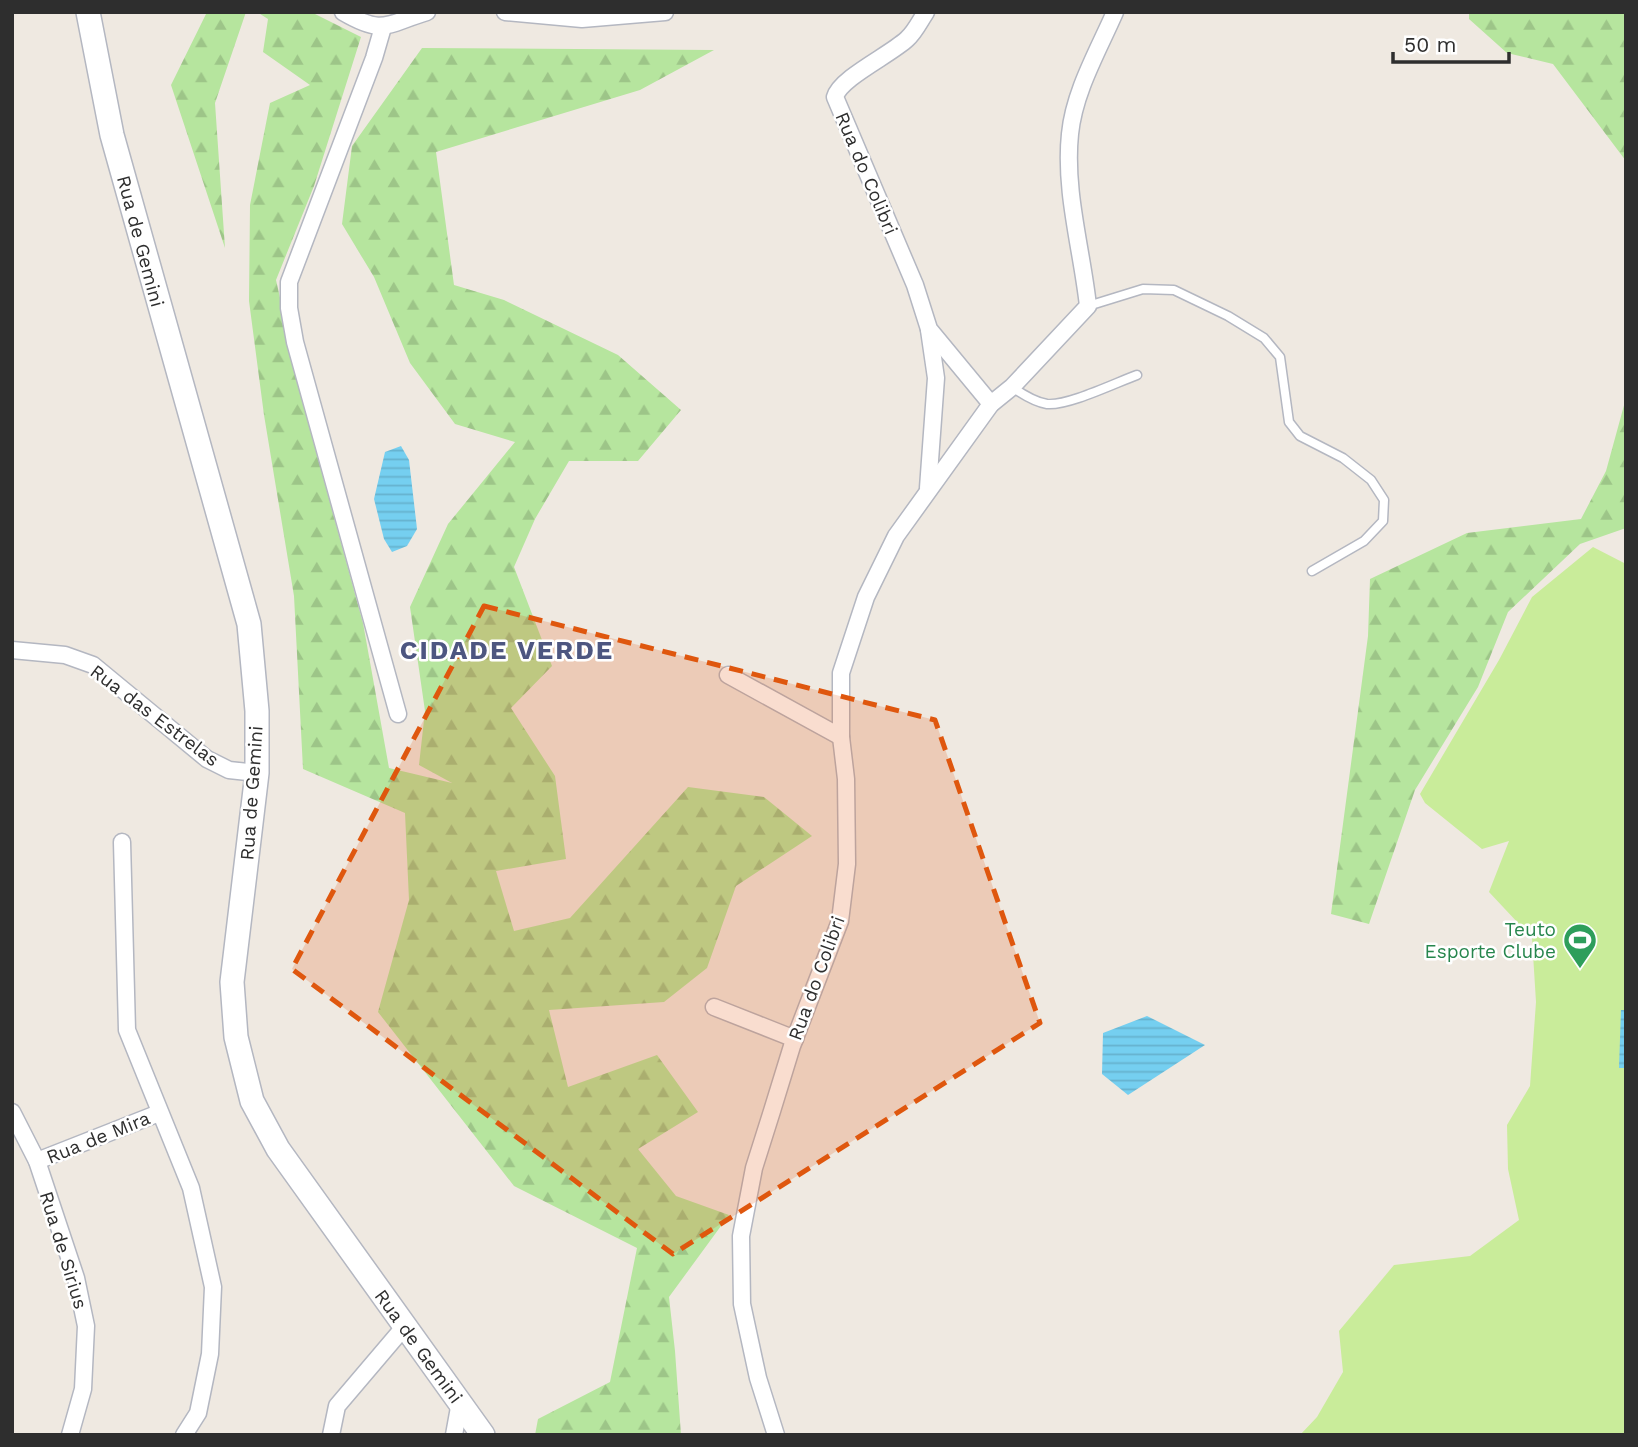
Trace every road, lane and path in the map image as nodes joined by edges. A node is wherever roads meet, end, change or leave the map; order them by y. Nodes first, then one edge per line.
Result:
1 (88, 12) edge
2 (343, 12) edge
3 (427, 12) edge
4 (505, 12) edge
5 (665, 12) edge
6 (926, 12) edge
7 (1115, 12) edge
8 (383, 27) junction
9 (1087, 306) junction
10 (929, 328) junction
11 (1137, 375) dead end
12 (1012, 387) junction
13 (990, 404) junction
14 (928, 491) junction
15 (1312, 571) dead end
16 (12, 650) edge
17 (728, 675) dead end
18 (398, 714) dead end
19 (841, 737) junction
20 (257, 773) junction
21 (122, 842) dead end
22 (714, 1007) dead end
23 (795, 1038) junction
24 (12, 1112) edge
25 (159, 1113) junction
26 (37, 1161) junction
27 (405, 1326) junction
28 (460, 1402) junction
29 (70, 1435) edge
30 (184, 1435) edge
31 (331, 1435) edge
32 (454, 1435) edge
33 (483, 1435) edge
34 (776, 1435) edge

1 - 20 street, Rua de Gemini
2 - 8 street
3 - 8 street
4 - 5 street
6 - 10 street, Rua do Colibri
7 - 9 street
8 - 18 street
9 - 12 street
9 - 15 lane
10 - 13 street, Rua do Colibri
10 - 14 street, Rua do Colibri
11 - 12 lane
12 - 13 street
13 - 14 street, Rua do Colibri
14 - 19 street, Rua do Colibri
16 - 20 street, Rua das Estrelas
17 - 19 street
19 - 23 street, Rua do Colibri
20 - 27 street, Rua de Gemini
21 - 25 street
22 - 23 street
23 - 34 street, Rua do Colibri
24 - 26 street, Rua de Sirius
25 - 26 street, Rua de Mira
25 - 30 street
26 - 29 street, Rua de Sirius
27 - 28 street, Rua de Gemini
27 - 31 street
28 - 32 street
28 - 33 street, Rua de Gemini

